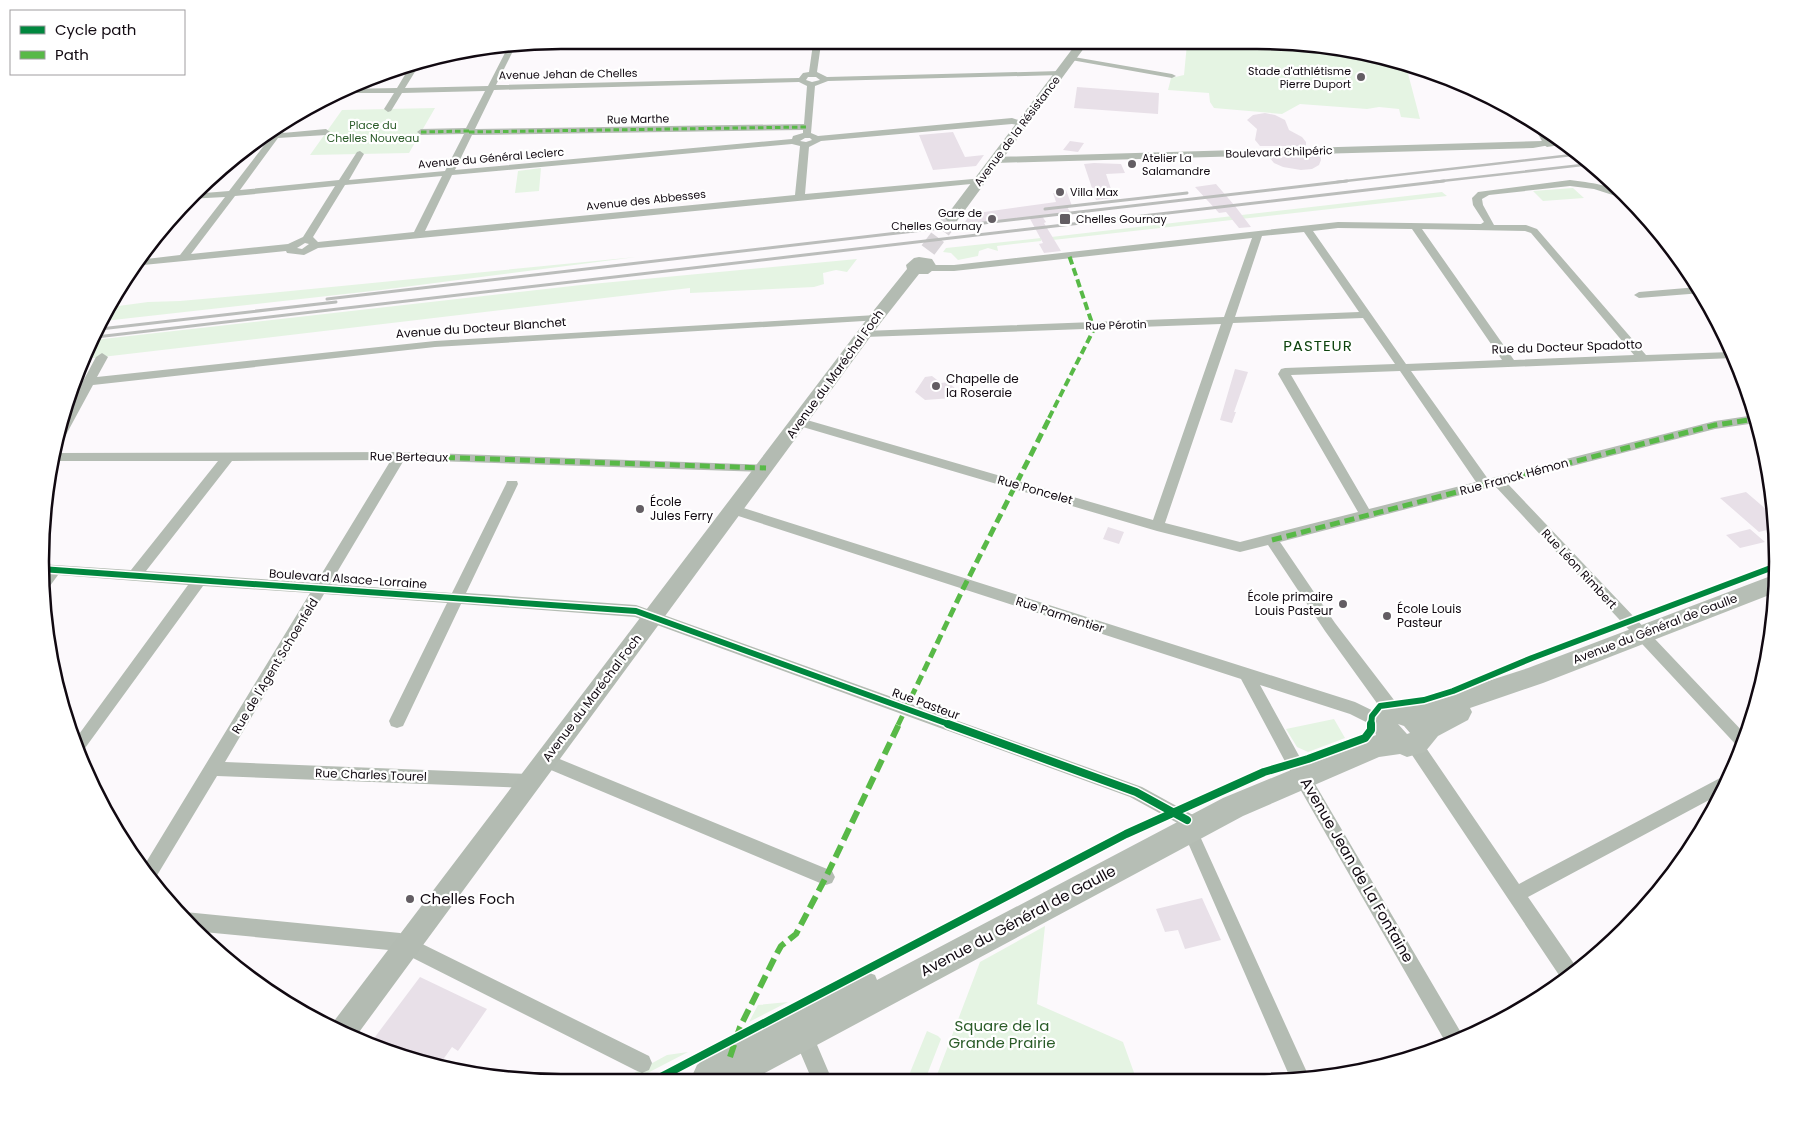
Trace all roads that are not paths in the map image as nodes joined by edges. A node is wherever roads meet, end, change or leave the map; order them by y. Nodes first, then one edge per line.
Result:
1 (816, 49) edge
2 (1078, 49) edge
3 (508, 52) edge
4 (1071, 58) junction
5 (411, 72) edge
6 (1060, 73) junction
7 (813, 74) junction
8 (1172, 76) dead end
9 (825, 79) junction
10 (801, 80) junction
11 (811, 84) junction
12 (491, 88) junction
13 (400, 90) junction
14 (358, 91) edge
15 (388, 109) dead end
16 (1024, 122) junction
17 (807, 131) junction
18 (326, 132) dead end
19 (421, 132) dead end
20 (469, 132) junction
21 (275, 136) edge
22 (274, 137) edge
23 (1544, 137) edge
24 (817, 139) junction
25 (795, 141) junction
26 (1551, 142) edge
27 (1547, 143) junction
28 (805, 145) junction
29 (360, 154) dead end
30 (995, 160) junction
31 (449, 173) junction
32 (981, 180) junction
33 (342, 182) junction
34 (1611, 191) edge
35 (234, 192) junction
36 (203, 195) edge
37 (800, 197) junction
38 (952, 218) tunnel mouth
39 (1414, 226) junction
40 (1483, 227) junction
41 (1306, 228) junction
42 (1258, 234) junction
43 (418, 235) junction
44 (310, 242) junction
45 (184, 258) junction
46 (146, 262) edge
47 (924, 262) joint
48 (1692, 291) edge
49 (1640, 294) dead end
50 (1366, 316) junction
51 (876, 318) junction
52 (1227, 320) junction
53 (865, 334) junction
54 (1725, 355) edge
55 (102, 357) dead end
56 (1643, 358) junction
57 (1510, 363) junction
58 (1402, 367) junction
59 (89, 382) junction
60 (80, 397) junction
61 (76, 398) edge
62 (70, 416) edge
63 (1749, 420) edge
64 (800, 422) junction
65 (228, 456) junction
66 (400, 456) junction
67 (60, 457) edge
68 (766, 468) junction
69 (1492, 483) junction
70 (512, 484) dead end
71 (734, 510) junction
72 (1366, 515) junction
73 (1157, 526) junction
74 (1272, 540) junction
75 (49, 570) edge
76 (134, 576) junction
77 (199, 580) junction
78 (1768, 586) edge
79 (322, 589) junction
80 (456, 598) junction
81 (653, 618) junction
82 (1640, 635) junction
83 (1246, 675) junction
84 (397, 721) dead end
85 (1399, 732) junction
86 (1738, 737) edge
87 (82, 742) edge
88 (545, 760) junction
89 (213, 769) junction
90 (1302, 777) junction
91 (530, 782) junction
92 (1716, 788) edge
93 (1189, 825) junction
94 (152, 870) edge
95 (826, 877) dead end
96 (1515, 895) junction
97 (197, 922) edge
98 (408, 945) junction
99 (1566, 970) edge
100 (346, 1026) edge
101 (800, 1028) junction
102 (1453, 1035) edge
103 (642, 1063) dead end
104 (1298, 1072) edge
105 (711, 1074) edge
106 (728, 1074) edge
107 (819, 1074) edge

1 - 7 street
2 - 4 street, Avenue de la Résistance
3 - 12 street
4 - 6 street, Avenue de la Résistance
4 - 8 street
5 - 13 street
6 - 9 street
6 - 16 street, Avenue de la Résistance
7 - 9 street
7 - 10 street
9 - 11 street
10 - 11 street
10 - 12 street, Avenue Jehan de Chelles
11 - 17 street
12 - 13 street, Avenue Jehan de Chelles
12 - 20 street
13 - 14 street, Avenue Jehan de Chelles
13 - 15 street
16 - 24 street
16 - 30 street, Avenue de la Résistance
17 - 20 street, Rue Marthe
17 - 24 street
17 - 25 street
18 - 21 street
19 - 20 street, Rue Marthe
20 - 31 street
22 - 35 street
23 - 27 street
24 - 28 street
25 - 28 street
25 - 31 street, Avenue du Général Leclerc
26 - 27 street, Boulevard Chilpéric
27 - 30 street, Boulevard Chilpéric
28 - 37 street
29 - 33 street
30 - 32 street, Avenue de la Résistance
31 - 33 street, Avenue du Général Leclerc
31 - 43 street
32 - 37 street, Avenue des Abbesses
32 - 38 street, Avenue de la Résistance
33 - 35 street, Avenue du Général Leclerc
33 - 44 street
34 - 40 street
35 - 36 street, Avenue du Général Leclerc
35 - 45 street
37 - 43 street, Avenue des Abbesses
39 - 40 street
39 - 41 street
39 - 57 street
40 - 56 street
41 - 42 street
41 - 50 street, Rue Léon Rimbert
42 - 47 street
42 - 52 street
43 - 44 street, Avenue des Abbesses
44 - 45 street, Avenue des Abbesses
45 - 46 street
47 - 51 street, Avenue du Maréchal Foch
48 - 49 street
50 - 52 street, Rue Pérotin
50 - 58 street, Rue Léon Rimbert
51 - 53 street, Avenue du Maréchal Foch
51 - 59 street, Avenue du Docteur Blanchet
52 - 53 street, Rue Pérotin
52 - 73 street
53 - 64 street, Avenue du Maréchal Foch
54 - 56 street, Rue du Docteur Spadotto
55 - 59 street
56 - 57 street, Rue du Docteur Spadotto
57 - 58 street, Rue du Docteur Spadotto
58 - 69 street, Rue Léon Rimbert
58 - 72 street, Rue du Docteur Spadotto
59 - 60 street
60 - 61 street
60 - 62 street
63 - 69 street, Rue Franck Hémon
64 - 68 street, Avenue du Maréchal Foch
64 - 73 street, Rue Poncelet
65 - 66 street, Rue Berteaux
65 - 67 street, Rue Berteaux
65 - 76 street
66 - 68 street, Rue Berteaux
66 - 79 street, Rue de l'Agent Schoenfeld
68 - 71 street, Avenue du Maréchal Foch
69 - 72 street, Rue Franck Hémon
69 - 82 street, Rue Léon Rimbert
70 - 80 street
71 - 81 street, Avenue du Maréchal Foch
71 - 83 street, Rue Parmentier
72 - 74 street, Rue Franck Hémon
73 - 74 street, Rue Poncelet
74 - 85 street
75 - 76 street, Boulevard Alsace-Lorraine
76 - 77 street, Boulevard Alsace-Lorraine
77 - 79 street, Boulevard Alsace-Lorraine
77 - 87 street
78 - 82 main road, Avenue du Général de Gaulle
79 - 80 street, Boulevard Alsace-Lorraine
79 - 89 street, Rue de l'Agent Schoenfeld
80 - 81 street, Boulevard Alsace-Lorraine
80 - 84 street
81 - 88 street, Avenue du Maréchal Foch
81 - 93 street, Rue Pasteur
82 - 85 main road, Avenue du Général de Gaulle
82 - 86 street, Rue Léon Rimbert
83 - 85 street, Rue Parmentier
83 - 90 street, Avenue Jean de La Fontaine
85 - 90 main road, Avenue du Général de Gaulle
85 - 96 street
88 - 91 street, Avenue du Maréchal Foch
88 - 95 street
89 - 91 street, Rue Charles Tourel
89 - 94 street, Rue de l'Agent Schoenfeld
90 - 93 main road, Avenue du Général de Gaulle
90 - 102 street, Avenue Jean de La Fontaine
91 - 98 street, Avenue du Maréchal Foch
92 - 96 street
93 - 101 main road, Avenue du Général de Gaulle
93 - 104 street
96 - 99 street
97 - 98 street
98 - 100 street, Avenue du Maréchal Foch
98 - 103 street
101 - 105 main road, Avenue du Général de Gaulle
101 - 106 main road, Avenue du Général de Gaulle
101 - 107 street

